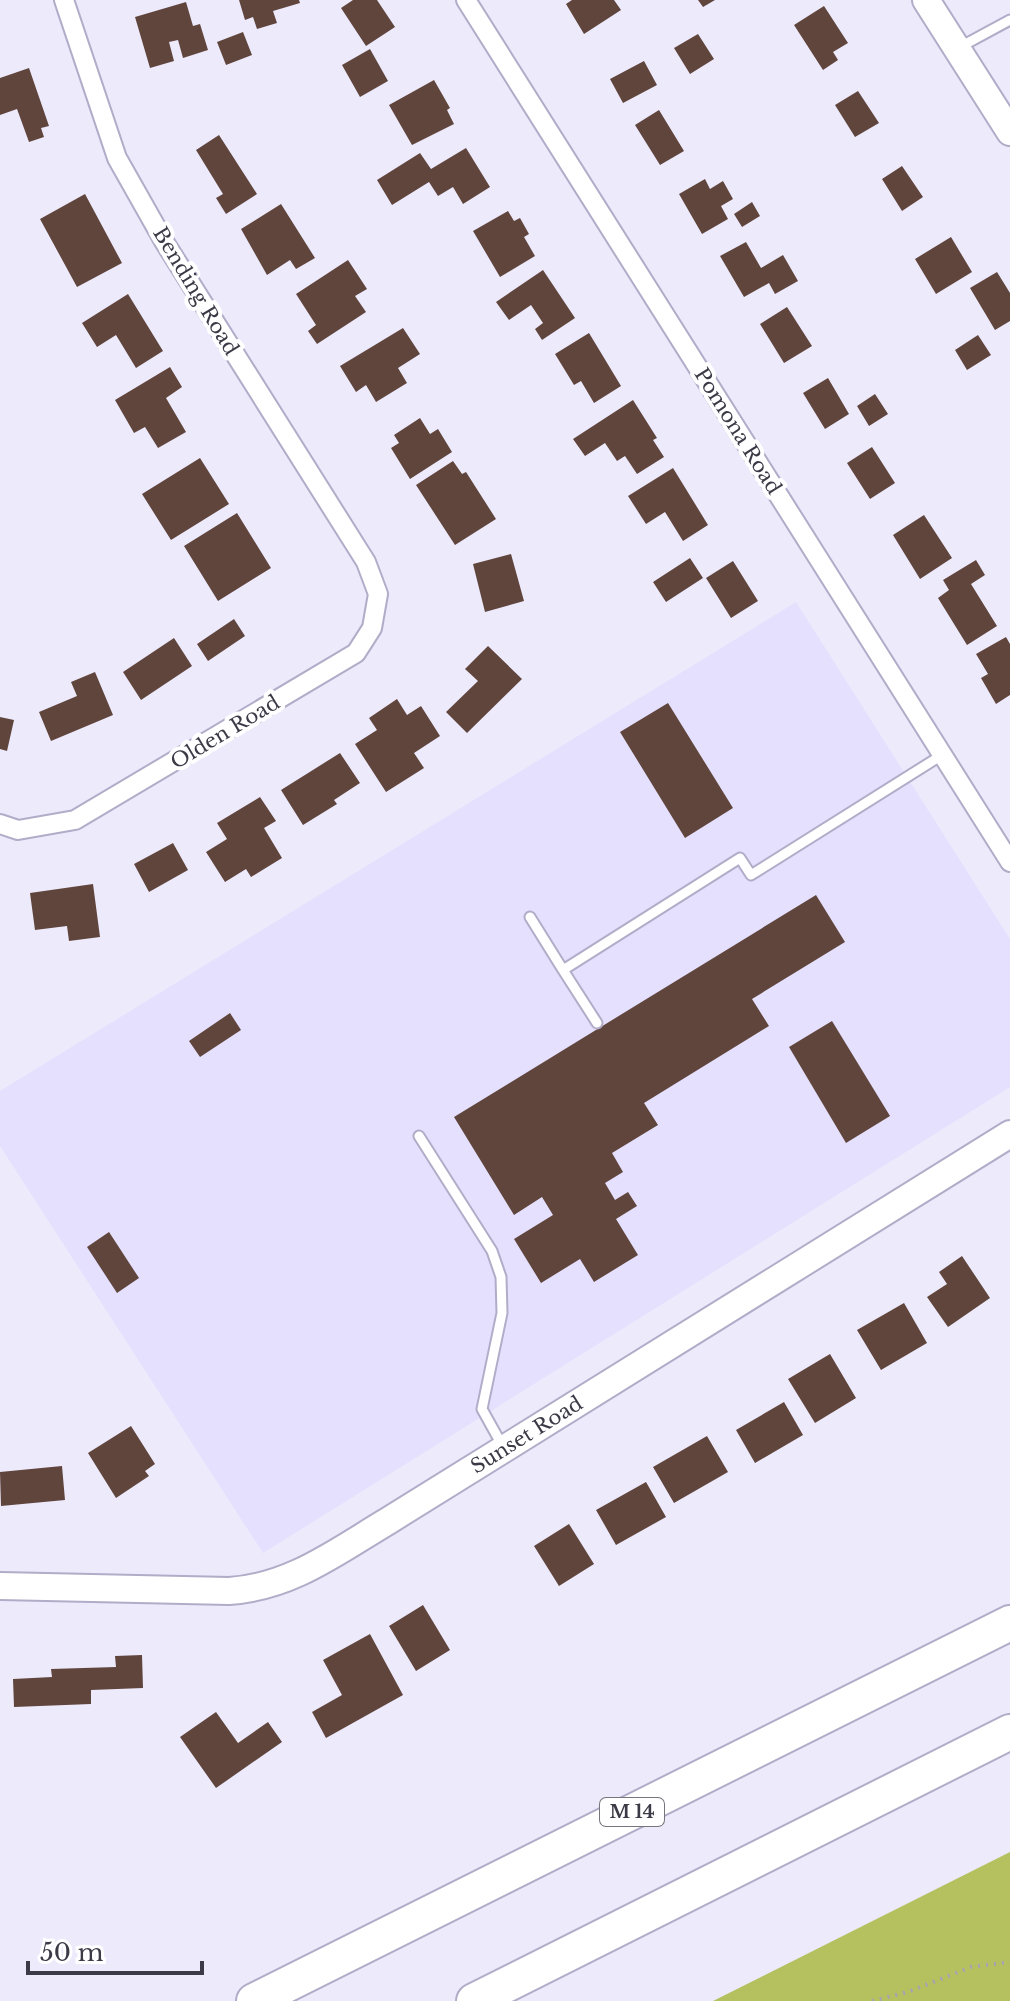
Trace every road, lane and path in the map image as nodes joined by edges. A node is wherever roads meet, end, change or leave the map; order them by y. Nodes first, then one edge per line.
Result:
1 (64, 0) edge
2 (466, 0) edge
3 (926, 0) edge
4 (1010, 20) edge
5 (957, 49) junction
6 (1010, 132) edge
7 (366, 562) joint
8 (942, 755) junction
9 (0, 824) edge
10 (1010, 862) edge
11 (530, 917) dead end
12 (563, 970) junction
13 (597, 1023) dead end
14 (1010, 1134) edge
15 (419, 1136) dead end
16 (504, 1448) junction
17 (0, 1586) edge
18 (1010, 1623) edge
19 (1010, 1732) edge
20 (1010, 1962) edge
21 (254, 2001) edge
22 (474, 2001) edge
23 (872, 2001) edge

1 - 7 street, Bending Road
2 - 8 street, Pomona Road
3 - 5 street
4 - 5 lane
5 - 6 street
7 - 9 street, Olden Road
8 - 10 street, Pomona Road
8 - 12 lane
11 - 12 lane
12 - 13 lane
14 - 16 street, Sunset Road
15 - 16 lane
16 - 17 street, Sunset Road
18 - 21 highway, M 14
19 - 22 highway
20 - 23 path

